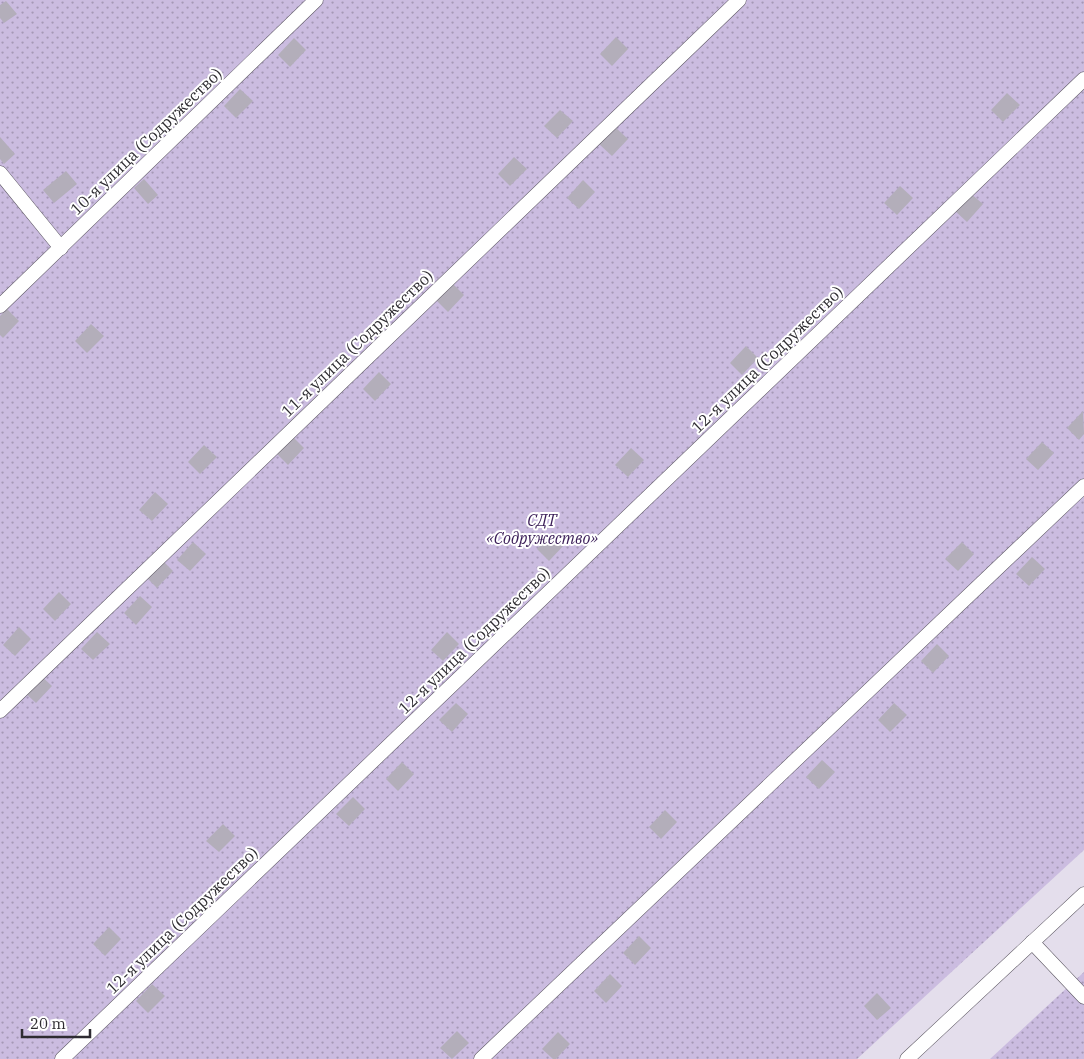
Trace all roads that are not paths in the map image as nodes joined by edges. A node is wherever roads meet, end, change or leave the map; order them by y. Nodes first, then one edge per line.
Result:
1 (316, 0) edge
2 (739, 0) edge
3 (1084, 79) edge
4 (0, 173) edge
5 (60, 248) junction
6 (0, 306) edge
7 (1084, 486) edge
8 (0, 710) edge
9 (1084, 894) edge
10 (1032, 942) junction
11 (1084, 997) edge
12 (62, 1059) edge
13 (481, 1059) edge
14 (907, 1059) edge

1 - 5 lane, 10-я улица (Содружество)
2 - 8 lane, 11-я улица (Содружество)
3 - 12 lane, 12-я улица (Содружество)
4 - 5 lane
5 - 6 lane, 10-я улица (Содружество)
7 - 13 lane
9 - 10 lane
10 - 11 lane
10 - 14 lane

